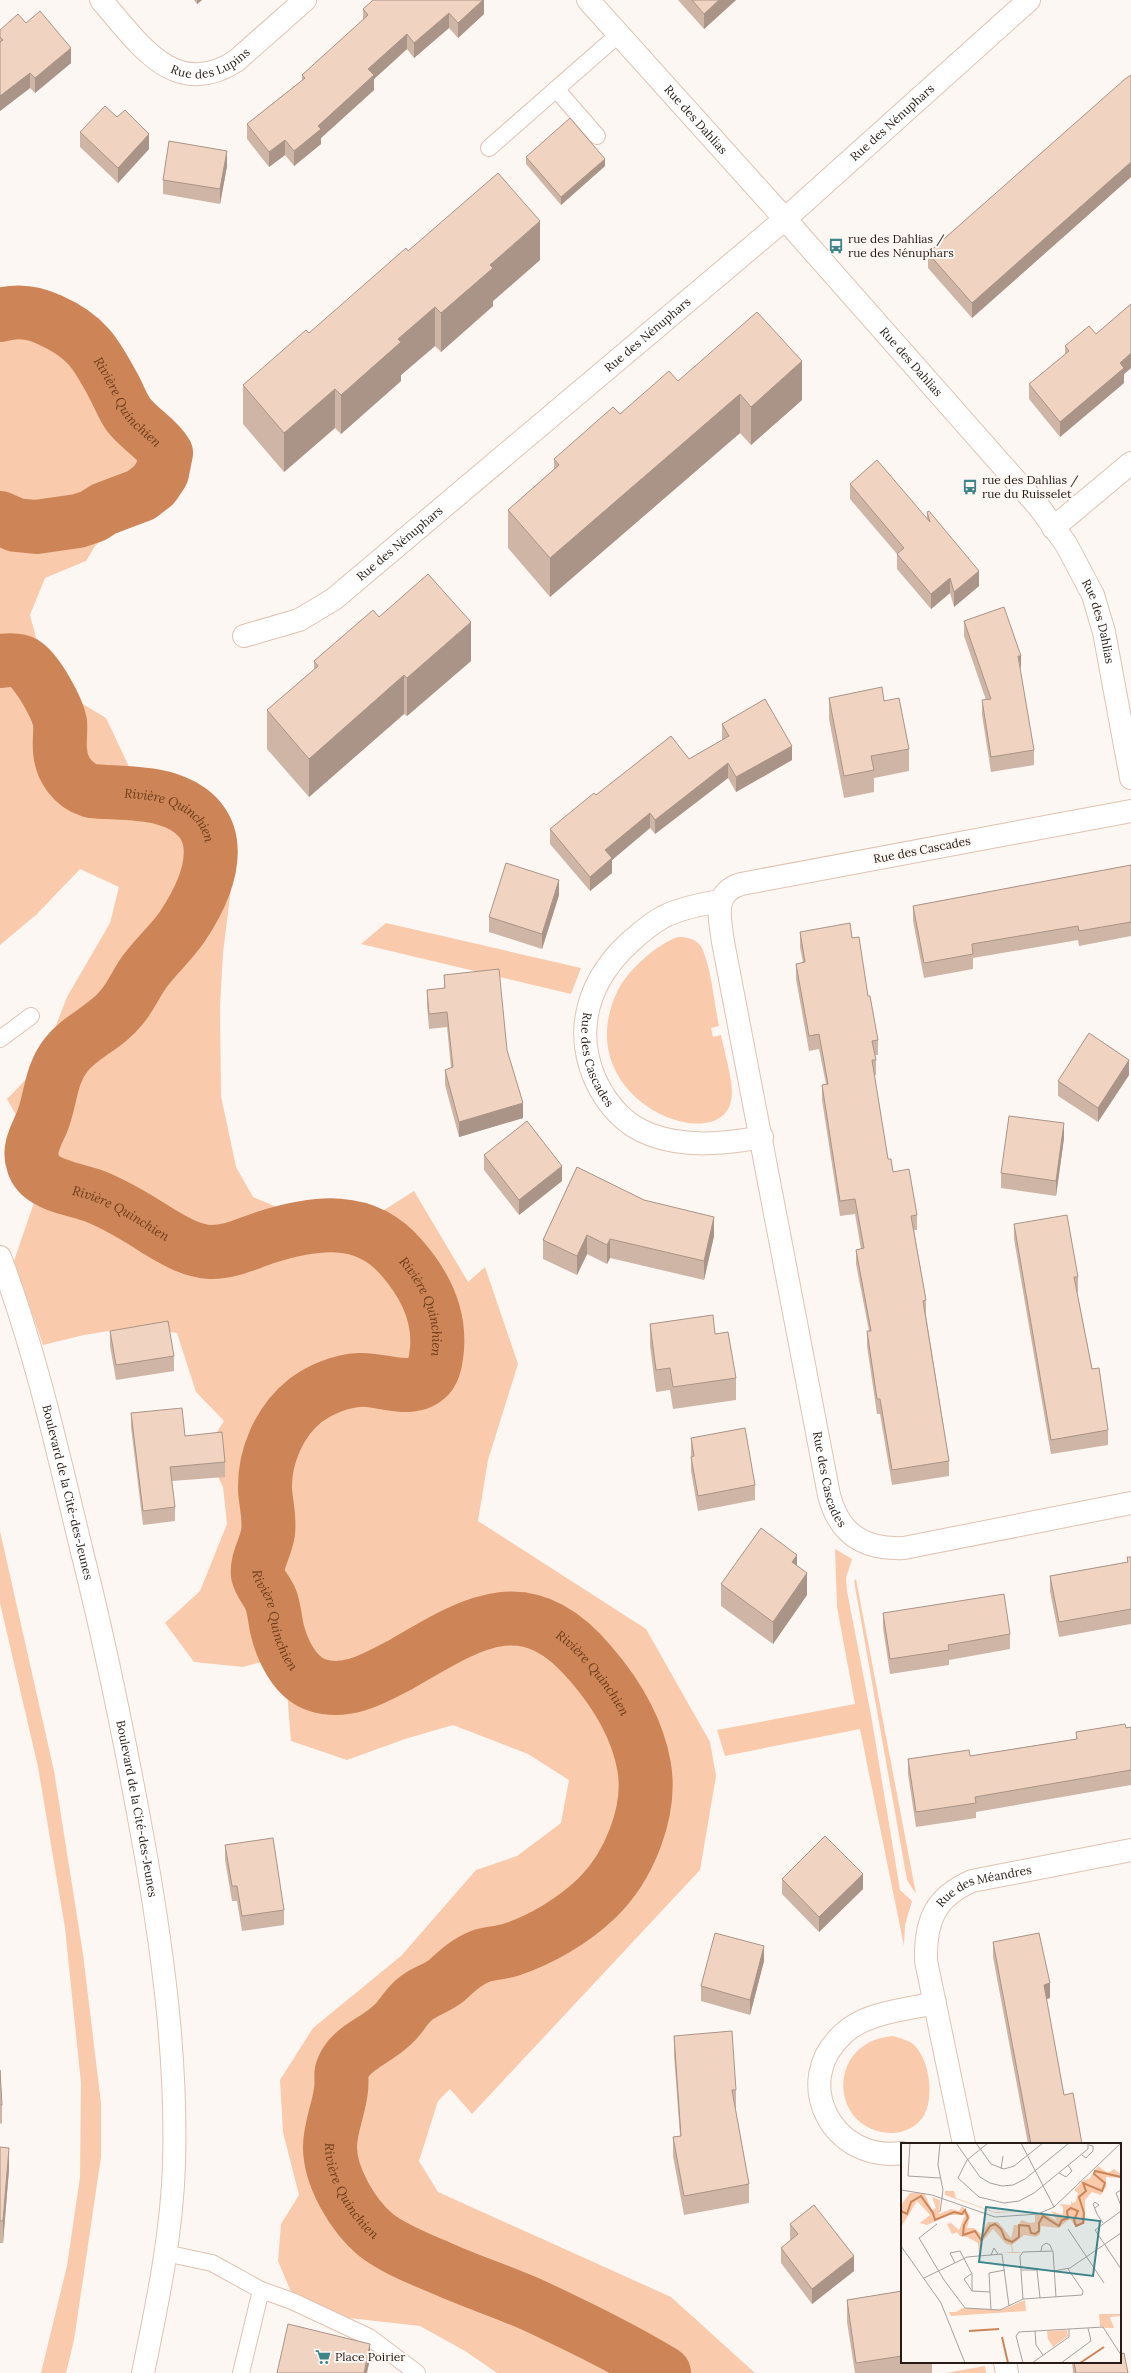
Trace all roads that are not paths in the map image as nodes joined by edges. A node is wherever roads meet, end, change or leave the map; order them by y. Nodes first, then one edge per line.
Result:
1 (101, 0) edge
2 (305, 0) edge
3 (588, 0) edge
4 (1030, 0) edge
5 (619, 34) junction
6 (556, 89) junction
7 (597, 136) dead end
8 (489, 148) dead end
9 (786, 219) junction
10 (1131, 463) edge
11 (1053, 528) junction
12 (244, 636) dead end
13 (1131, 778) edge
14 (1131, 811) edge
15 (721, 901) junction
16 (31, 1016) dead end
17 (0, 1039) edge
18 (762, 1137) junction
19 (0, 1257) edge
20 (4, 1281) edge
21 (1131, 1503) edge
22 (1131, 1850) edge
23 (935, 2003) junction
24 (964, 2143) edge
25 (901, 2153) edge
26 (165, 2253) junction
27 (261, 2290) junction
28 (1005, 2363) edge
29 (142, 2373) edge
30 (241, 2373) edge
31 (416, 2373) edge
32 (1007, 2373) edge

1 - 2 street, Rue des Lupins
3 - 5 street, Rue des Dahlias
4 - 9 street, Rue des Nénuphars
5 - 6 lane
5 - 9 street, Rue des Dahlias
6 - 7 lane
6 - 8 lane
9 - 11 street, Rue des Dahlias
9 - 12 street, Rue des Nénuphars
10 - 11 street
11 - 13 street, Rue des Dahlias
14 - 15 street, Rue des Cascades
15 - 18 street, Rue des Cascades
15 - 18 street, Rue des Cascades
16 - 17 lane
18 - 21 street, Rue des Cascades
19 - 20 street, Boulevard de la Cité-des-Jeunes
20 - 26 street, Boulevard de la Cité-des-Jeunes
22 - 23 street, Rue des Méandres
23 - 24 street, Rue des Méandres
23 - 25 street
26 - 27 lane
26 - 29 street, Boulevard de la Cité-des-Jeunes
27 - 30 lane
27 - 31 lane
28 - 32 street

